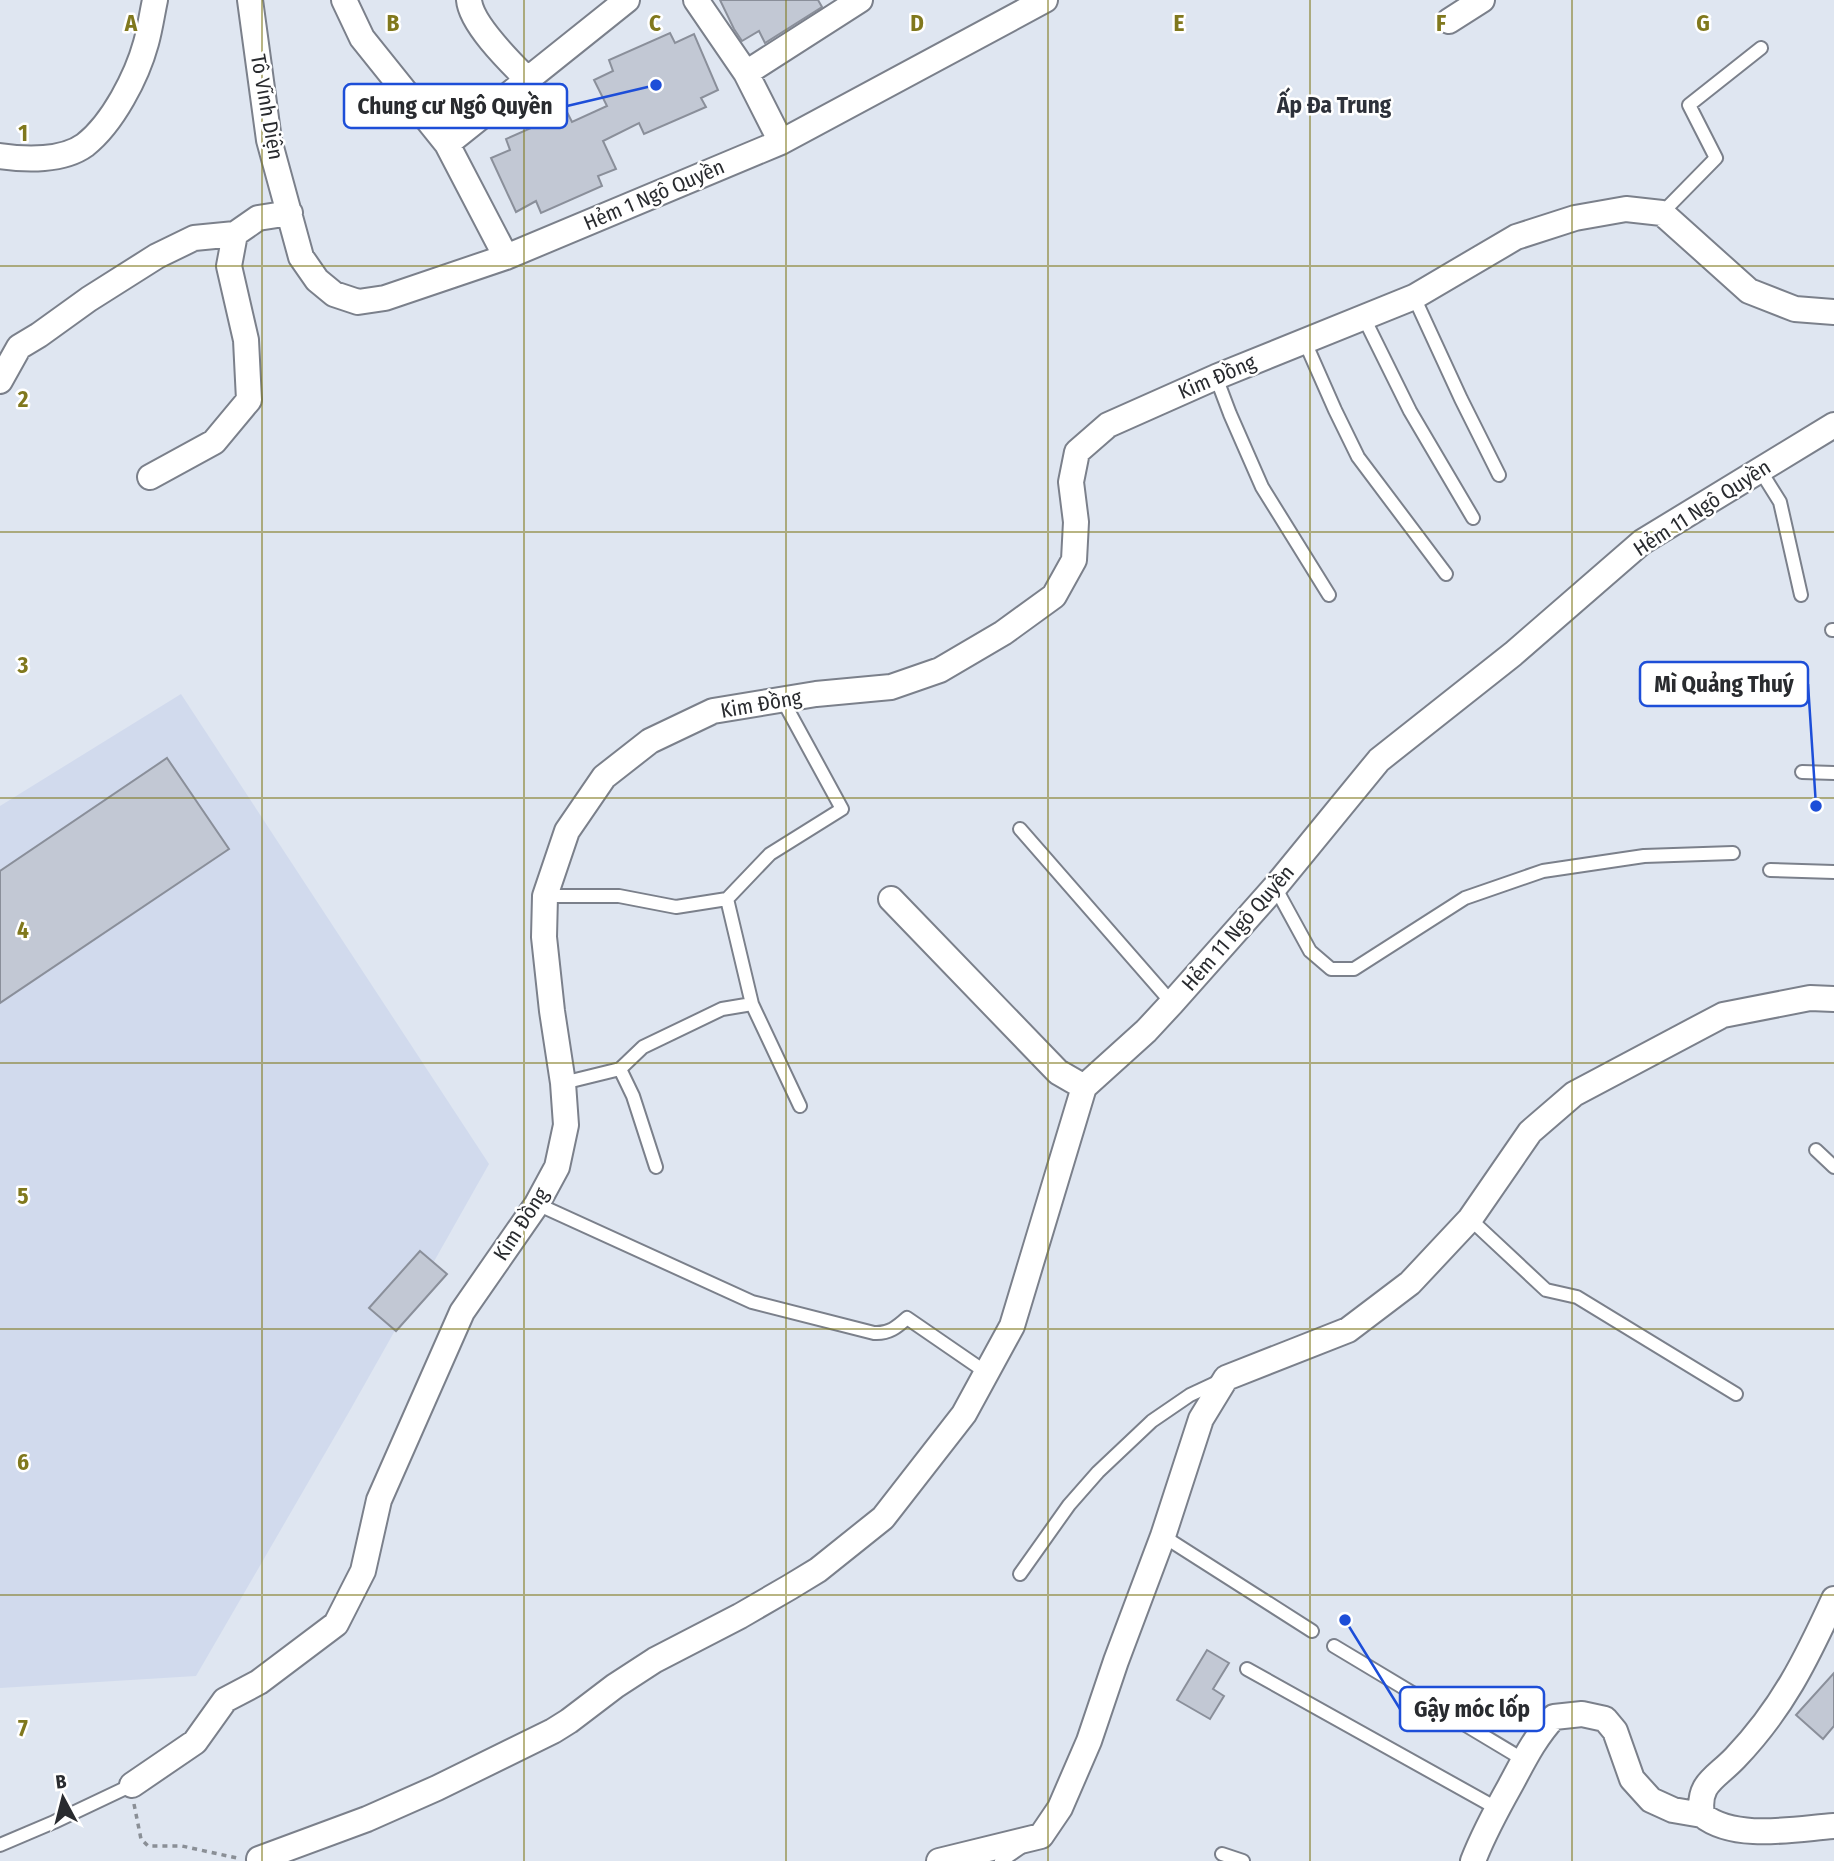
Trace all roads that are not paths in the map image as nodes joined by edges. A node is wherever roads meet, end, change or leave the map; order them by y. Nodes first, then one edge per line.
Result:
1 (155, 0) edge
2 (250, 0) edge
3 (344, 0) edge
4 (469, 0) edge
5 (627, 0) edge
6 (696, 0) edge
7 (860, 0) edge
8 (1045, 0) edge
9 (1482, 0) edge
10 (1450, 21) dead end
11 (1761, 48) dead end
12 (746, 73) junction
13 (527, 79) junction
14 (781, 142) junction
15 (447, 145) junction
16 (0, 156) edge
17 (289, 213) junction
18 (1662, 213) junction
19 (235, 234) junction
20 (506, 257) junction
21 (1414, 297) junction
22 (1834, 312) edge
23 (1364, 318) junction
24 (1305, 342) junction
25 (1216, 377) junction
26 (0, 381) edge
27 (1834, 425) edge
28 (1760, 470) junction
29 (1499, 475) dead end
30 (150, 477) dead end
31 (1473, 519) dead end
32 (1446, 574) dead end
33 (1329, 595) dead end
34 (1801, 595) dead end
35 (782, 699) junction
36 (1802, 772) dead end
37 (1834, 772) edge
38 (1020, 828) dead end
39 (1733, 853) dead end
40 (1770, 870) dead end
41 (1834, 872) edge
42 (1275, 887) junction
43 (545, 896) junction
44 (727, 899) junction
45 (891, 899) dead end
46 (1834, 999) edge
47 (1172, 1003) junction
48 (752, 1004) junction
49 (620, 1069) junction
50 (563, 1083) junction
51 (1084, 1087) junction
52 (800, 1106) dead end
53 (1816, 1150) dead end
54 (656, 1167) dead end
55 (1834, 1167) edge
56 (537, 1204) junction
57 (1470, 1219) junction
58 (986, 1373) junction
59 (1226, 1378) junction
60 (1736, 1394) dead end
61 (1163, 1536) junction
62 (1020, 1574) dead end
63 (1834, 1599) edge
64 (1312, 1631) dead end
65 (1334, 1646) dead end
66 (1247, 1669) dead end
67 (1524, 1760) junction
68 (132, 1785) joint
69 (1497, 1809) junction
70 (1702, 1815) junction
71 (1834, 1826) edge
72 (1041, 1836) junction
73 (0, 1845) edge
74 (1222, 1854) dead end
75 (259, 1859) road end
76 (939, 1861) edge
77 (1001, 1861) edge
78 (1243, 1861) edge
79 (1473, 1861) edge

1 - 16 street
2 - 17 street, Tô Vĩnh Diện
3 - 15 street
4 - 13 street
5 - 13 street
6 - 12 street
7 - 12 street
8 - 14 street, Hẻm 1 Ngô Quyền
9 - 10 street
11 - 18 lane
12 - 14 street
13 - 15 street
14 - 20 street, Hẻm 1 Ngô Quyền
15 - 20 street
17 - 19 street
17 - 20 street, Hẻm 1 Ngô Quyền
18 - 21 street, Kim Đồng
18 - 22 street
19 - 26 street
19 - 30 street
21 - 23 street, Kim Đồng
21 - 29 lane
23 - 24 street, Kim Đồng
23 - 31 lane
24 - 25 street, Kim Đồng
24 - 32 lane
25 - 33 lane
25 - 35 street, Kim Đồng
27 - 28 street, Hẻm 11 Ngô Quyền
28 - 34 lane
28 - 42 street, Hẻm 11 Ngô Quyền
35 - 43 street, Kim Đồng
35 - 44 lane
36 - 37 lane
38 - 47 lane
39 - 42 lane
40 - 41 lane
42 - 47 street, Hẻm 11 Ngô Quyền
43 - 44 lane
43 - 50 street, Kim Đồng
44 - 48 lane
45 - 51 street
46 - 57 street
47 - 51 street, Hẻm 11 Ngô Quyền
48 - 49 lane
48 - 52 lane
49 - 50 lane
49 - 54 lane
50 - 56 street, Kim Đồng
51 - 58 street
53 - 55 lane
56 - 58 lane
56 - 68 street, Kim Đồng
57 - 59 street
57 - 60 lane
58 - 75 street
59 - 61 street
59 - 62 lane
61 - 64 lane
61 - 72 street
63 - 70 street
65 - 67 lane
66 - 69 lane
67 - 69 street
67 - 70 street
68 - 73 lane
69 - 79 street
70 - 71 street
72 - 76 street
72 - 77 lane
74 - 78 lane

